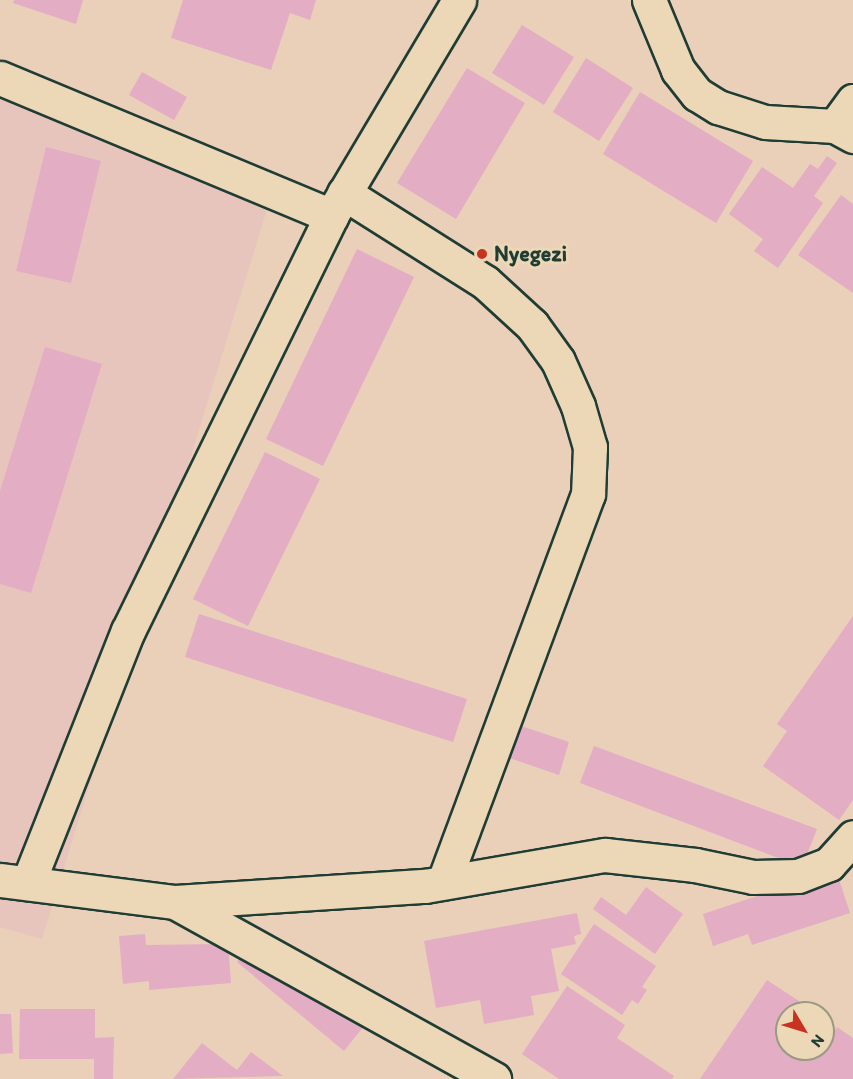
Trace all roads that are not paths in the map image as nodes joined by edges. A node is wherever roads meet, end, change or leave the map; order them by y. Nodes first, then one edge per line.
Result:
1 (459, 0) edge
2 (649, 0) edge
3 (0, 78) edge
4 (847, 121) edge
5 (337, 205) junction
6 (853, 837) edge
7 (14, 881) edge
8 (444, 882) junction
9 (176, 902) junction
10 (494, 1079) edge

1 - 5 street
2 - 4 street
3 - 5 street
5 - 7 street
5 - 8 street
6 - 8 street
7 - 9 street
8 - 9 street
9 - 10 street

